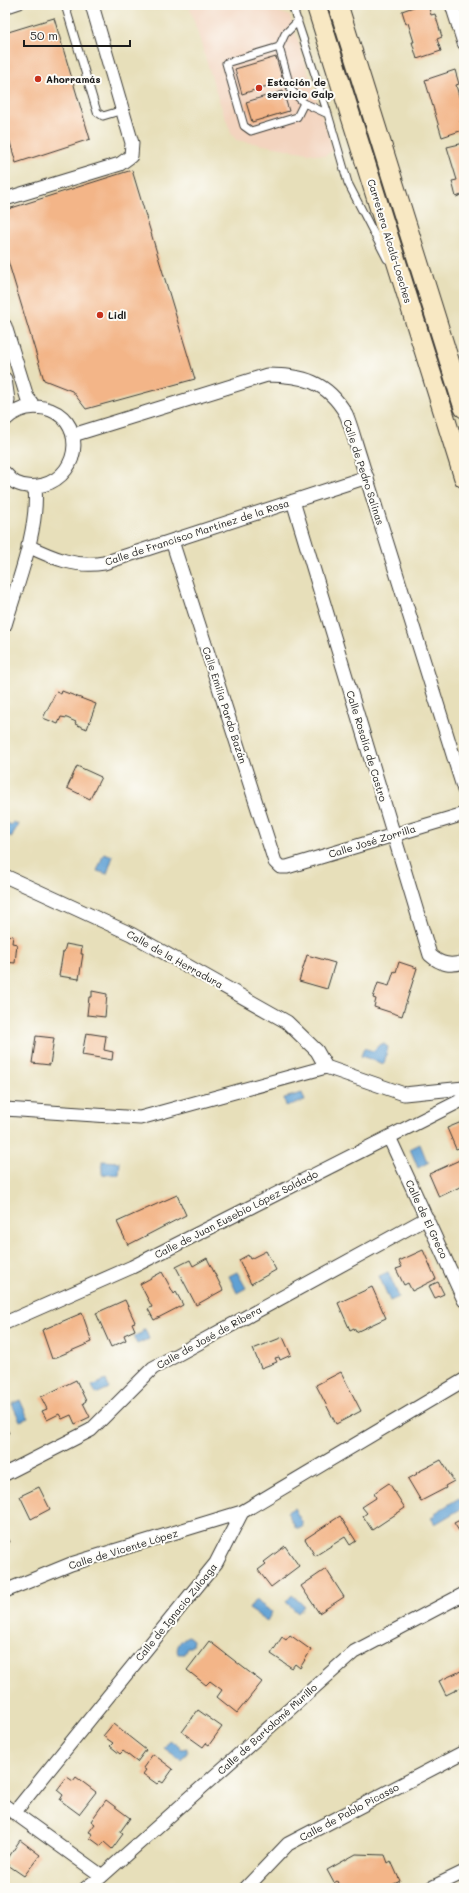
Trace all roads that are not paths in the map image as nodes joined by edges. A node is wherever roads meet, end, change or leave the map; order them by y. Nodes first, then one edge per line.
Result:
1 (20, 5) edge
2 (65, 5) edge
3 (92, 5) edge
4 (292, 5) edge
5 (316, 5) edge
6 (338, 5) edge
7 (452, 5) edge
8 (5, 10) edge
9 (298, 21) junction
10 (463, 34) edge
11 (279, 47) junction
12 (304, 103) junction
13 (123, 110) junction
14 (328, 114) junction
15 (5, 199) edge
16 (406, 294) junction
17 (5, 326) edge
18 (5, 379) edge
19 (34, 406) junction
20 (464, 408) edge
21 (5, 419) edge
22 (73, 435) junction
23 (5, 473) edge
24 (366, 477) junction
25 (464, 478) edge
26 (35, 487) junction
27 (292, 501) junction
28 (172, 541) junction
29 (28, 546) junction
30 (5, 625) edge
31 (464, 790) edge
32 (464, 814) edge
33 (394, 834) junction
34 (280, 867) joint
35 (5, 876) edge
36 (464, 962) edge
37 (326, 1067) junction
38 (464, 1088) edge
39 (464, 1100) edge
40 (5, 1110) edge
41 (389, 1137) junction
42 (427, 1218) junction
43 (464, 1300) edge
44 (5, 1323) edge
45 (464, 1380) edge
46 (5, 1474) edge
47 (242, 1512) junction
48 (5, 1591) edge
49 (464, 1594) edge
50 (464, 1752) edge
51 (10, 1809) edge
52 (464, 1872) edge
53 (102, 1876) junction
54 (86, 1888) edge
55 (246, 1888) edge
56 (431, 1888) edge

1 - 8 lane
2 - 13 lane
3 - 13 street
4 - 9 lane
5 - 16 main road, Carretera Alcalá-Loeches
6 - 20 main road, Carretera Alcalá-Loeches
7 - 10 street
9 - 11 lane
9 - 14 lane
11 - 12 lane
11 - 12 lane
12 - 14 lane
13 - 15 street
14 - 16 lane
16 - 25 main road, Carretera Alcalá-Loeches
17 - 19 street
18 - 21 street
19 - 21 street
19 - 22 street
22 - 24 street, Calle de Pedro Salinas
22 - 26 street
23 - 26 street
24 - 27 street, Calle de Francisco Martínez de la Rosa
24 - 31 street, Calle de Pedro Salinas
26 - 29 street
27 - 28 street, Calle de Francisco Martínez de la Rosa
27 - 33 street, Calle Rosalía de Castro
28 - 29 street, Calle de Francisco Martínez de la Rosa
28 - 34 street, Calle Emilia Pardo Bazán
29 - 30 street
32 - 33 street, Calle José Zorrilla
33 - 34 street, Calle José Zorrilla
33 - 36 street, Calle Rosalía de Castro
35 - 37 street, Calle de la Herradura
37 - 38 street
37 - 40 street
39 - 41 street, Calle de Juan Eusebio López Soldado
41 - 42 street, Calle de El Greco
41 - 44 street, Calle de Juan Eusebio López Soldado
42 - 43 street, Calle de El Greco
42 - 46 street, Calle de José de Ribera
45 - 47 street
47 - 48 street, Calle de Vicente López
47 - 51 street, Calle de Ignacio Zuloaga
49 - 53 street, Calle de Bartolomé Murillo
50 - 55 street, Calle de Pablo Picasso
51 - 53 street
52 - 56 street
53 - 54 street, Calle de Bartolomé Murillo

